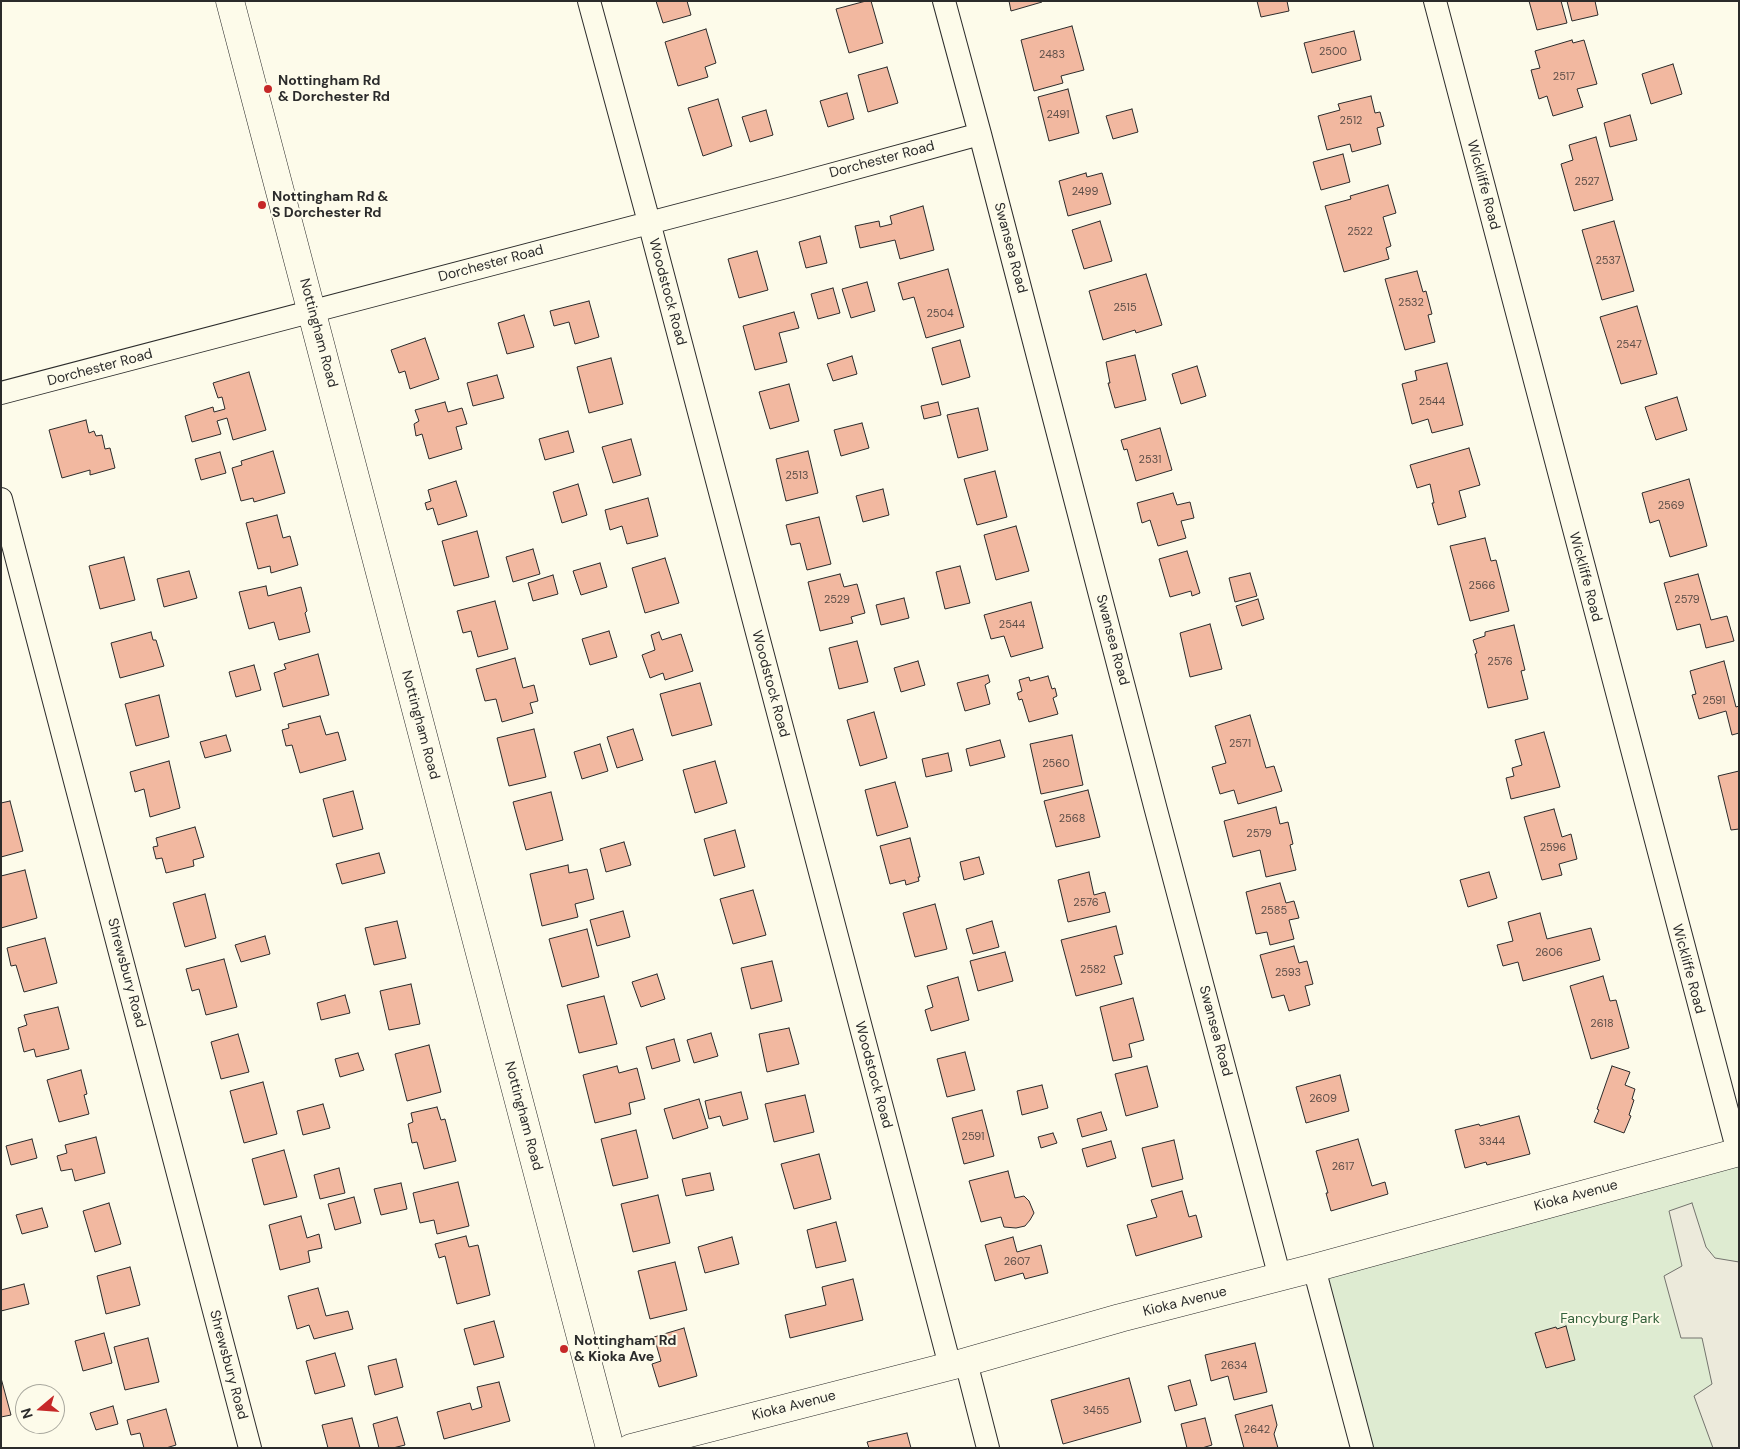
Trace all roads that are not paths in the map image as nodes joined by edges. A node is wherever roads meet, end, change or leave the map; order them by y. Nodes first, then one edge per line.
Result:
1 (230, 1) edge
2 (589, 1) edge
3 (944, 1) edge
4 (1435, 1) edge
5 (980, 134) junction
6 (649, 222) junction
7 (313, 312) junction
8 (1, 393) edge
9 (1, 499) edge
10 (1738, 1152) edge
11 (1314, 1268) junction
12 (1280, 1278) junction
13 (958, 1364) junction
14 (250, 1448) edge
15 (610, 1448) edge
16 (631, 1448) edge
17 (988, 1448) edge
18 (1362, 1448) edge

1 - 7 street, Nottingham Road
2 - 6 street, Woodstock Road
3 - 5 street, Swansea Road
4 - 10 street, Wickliffe Road
5 - 6 street, Dorchester Road
5 - 12 street, Swansea Road
6 - 7 street, Dorchester Road
6 - 13 street, Woodstock Road
7 - 8 street, Dorchester Road
7 - 15 street, Nottingham Road
9 - 14 street, Shrewsbury Road
10 - 11 street, Kioka Avenue
11 - 12 street, Kioka Avenue
11 - 18 street
12 - 13 street, Kioka Avenue
13 - 16 street, Kioka Avenue
13 - 17 street, Woodstock Road

